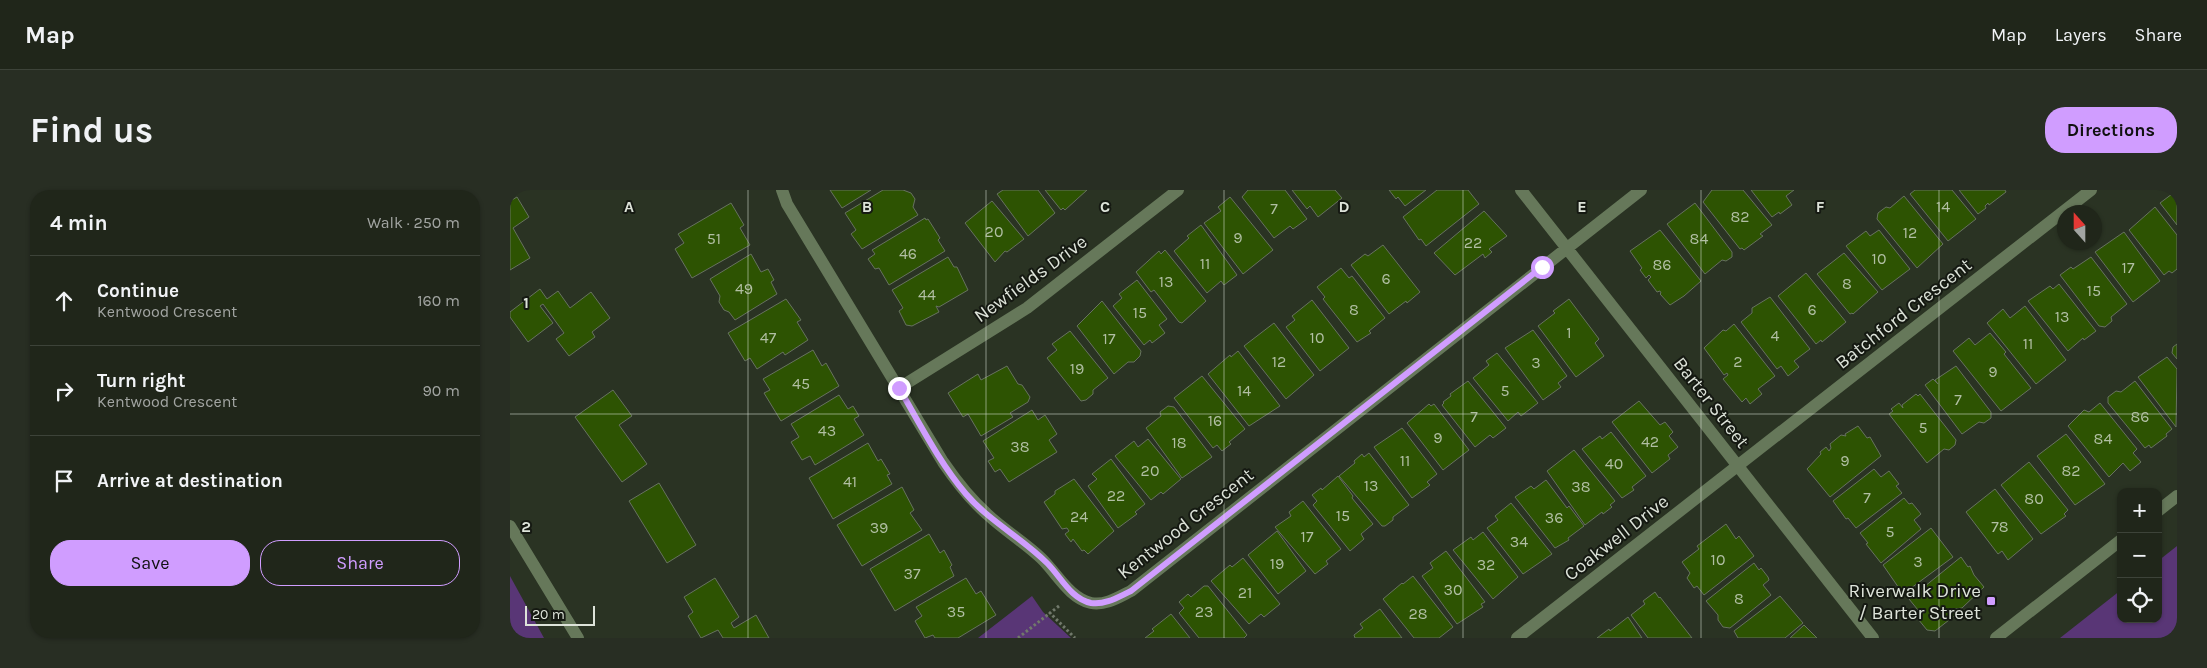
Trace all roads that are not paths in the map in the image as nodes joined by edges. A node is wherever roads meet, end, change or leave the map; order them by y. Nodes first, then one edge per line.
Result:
1 (782, 190) edge
2 (1178, 190) edge
3 (1522, 190) edge
4 (1641, 190) edge
5 (2091, 190) edge
6 (1567, 248) junction
7 (899, 388) junction
8 (1738, 466) junction
9 (2177, 496) edge
10 (2162, 508) edge
11 (510, 526) edge
12 (2117, 543) edge
13 (578, 638) edge
14 (1517, 638) edge
15 (1873, 638) edge
16 (1996, 638) edge

1 - 7 street, Kentwood Crescent
2 - 7 street, Newfields Drive
3 - 6 street, Barter Street
4 - 6 street
5 - 8 street, Batchford Crescent
6 - 7 street, Kentwood Crescent
6 - 8 street, Barter Street
8 - 14 street, Coakwell Drive
8 - 15 street, Barter Street
9 - 10 street
11 - 13 street
12 - 16 street

